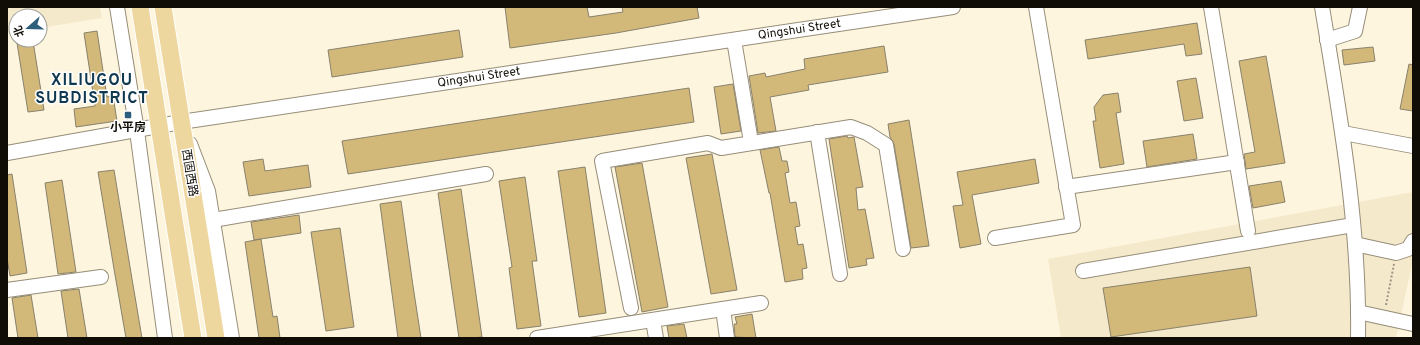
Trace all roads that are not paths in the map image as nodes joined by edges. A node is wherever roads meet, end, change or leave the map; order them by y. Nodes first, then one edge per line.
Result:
1 (117, 7) edge
2 (140, 7) edge
3 (163, 7) edge
4 (953, 7) edge
5 (1036, 7) edge
6 (1211, 7) edge
7 (1322, 7) edge
8 (1360, 7) edge
9 (734, 40) junction
10 (1327, 40) junction
11 (181, 122) junction
12 (159, 127) junction
13 (138, 131) junction
14 (817, 132) junction
15 (1343, 133) junction
16 (751, 142) junction
17 (1413, 146) edge
18 (7, 153) edge
19 (1237, 162) junction
20 (486, 174) dead end
21 (1066, 187) junction
22 (213, 220) junction
23 (1353, 225) junction
24 (1248, 232) dead end
25 (995, 238) dead end
26 (1413, 241) edge
27 (1355, 244) junction
28 (903, 249) dead end
29 (1083, 271) dead end
30 (840, 274) dead end
31 (101, 277) dead end
32 (7, 290) edge
33 (761, 303) dead end
34 (631, 308) dead end
35 (722, 309) junction
36 (1358, 312) junction
37 (653, 320) junction
38 (1413, 324) edge
39 (165, 338) edge
40 (193, 338) edge
41 (216, 338) edge
42 (232, 338) edge
43 (536, 338) edge
44 (656, 338) edge
45 (727, 338) edge
46 (1358, 338) edge

1 - 13 street
2 - 12 main road, 西固西路
3 - 11 main road, 西固西路
4 - 9 street, Qingshui Street
5 - 21 street
6 - 19 street
7 - 10 street
8 - 10 street
9 - 11 street, Qingshui Street
9 - 16 street
10 - 15 street
11 - 12 street, Qingshui Street
11 - 22 street
11 - 41 main road, 西固西路
12 - 13 street, Qingshui Street
12 - 40 main road, 西固西路
13 - 18 street, Qingshui Street
13 - 39 street
14 - 16 street
14 - 28 street
14 - 30 street
15 - 17 street
15 - 23 street
16 - 34 street
19 - 21 street
19 - 24 street
20 - 22 street
21 - 25 street
22 - 42 street
23 - 27 street
23 - 29 street
26 - 27 street
27 - 36 street
31 - 32 street
33 - 35 street
35 - 37 street
35 - 45 street
36 - 38 street
36 - 46 street
37 - 43 street
37 - 44 street

